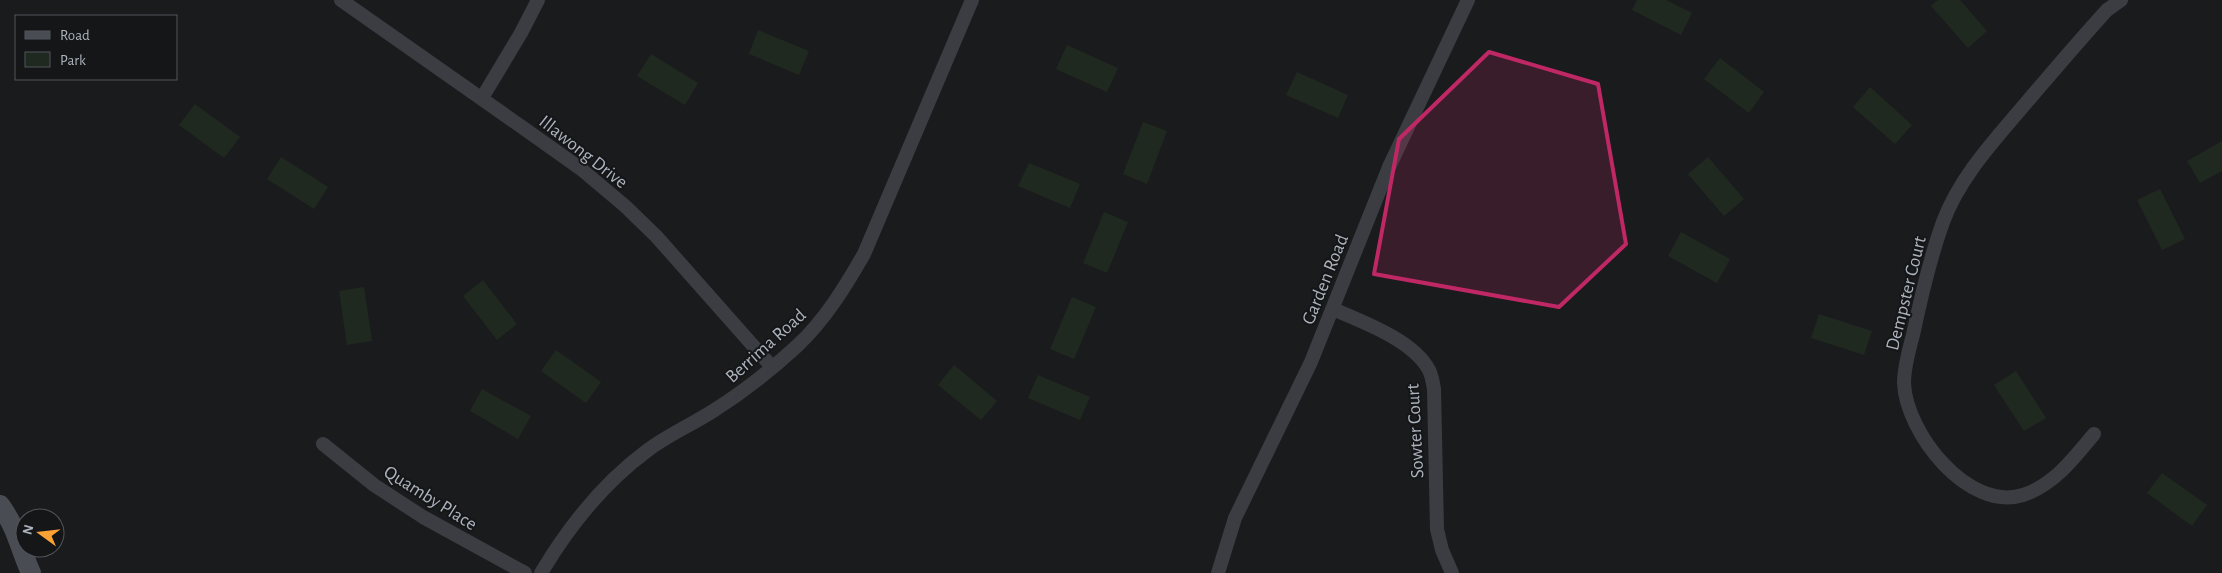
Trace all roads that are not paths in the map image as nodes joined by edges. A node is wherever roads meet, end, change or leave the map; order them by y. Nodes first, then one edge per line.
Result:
1 (341, 0) edge
2 (538, 0) edge
3 (972, 0) edge
4 (1468, 0) edge
5 (2121, 0) edge
6 (482, 98) junction
7 (1333, 309) junction
8 (772, 367) junction
9 (2094, 434) dead end
10 (323, 444) dead end
11 (0, 505) edge
12 (24, 568) edge
13 (524, 573) edge
14 (541, 573) edge
15 (1218, 573) edge
16 (1452, 573) edge

1 - 6 street, Illawong Drive
2 - 6 street
3 - 8 street, Berrima Road
4 - 7 street, Garden Road
5 - 9 street, Dempster Court
6 - 8 street, Illawong Drive
7 - 15 street, Garden Road
7 - 16 street, Sowter Court
8 - 14 street, Berrima Road
10 - 13 street, Quamby Place
11 - 12 main road

